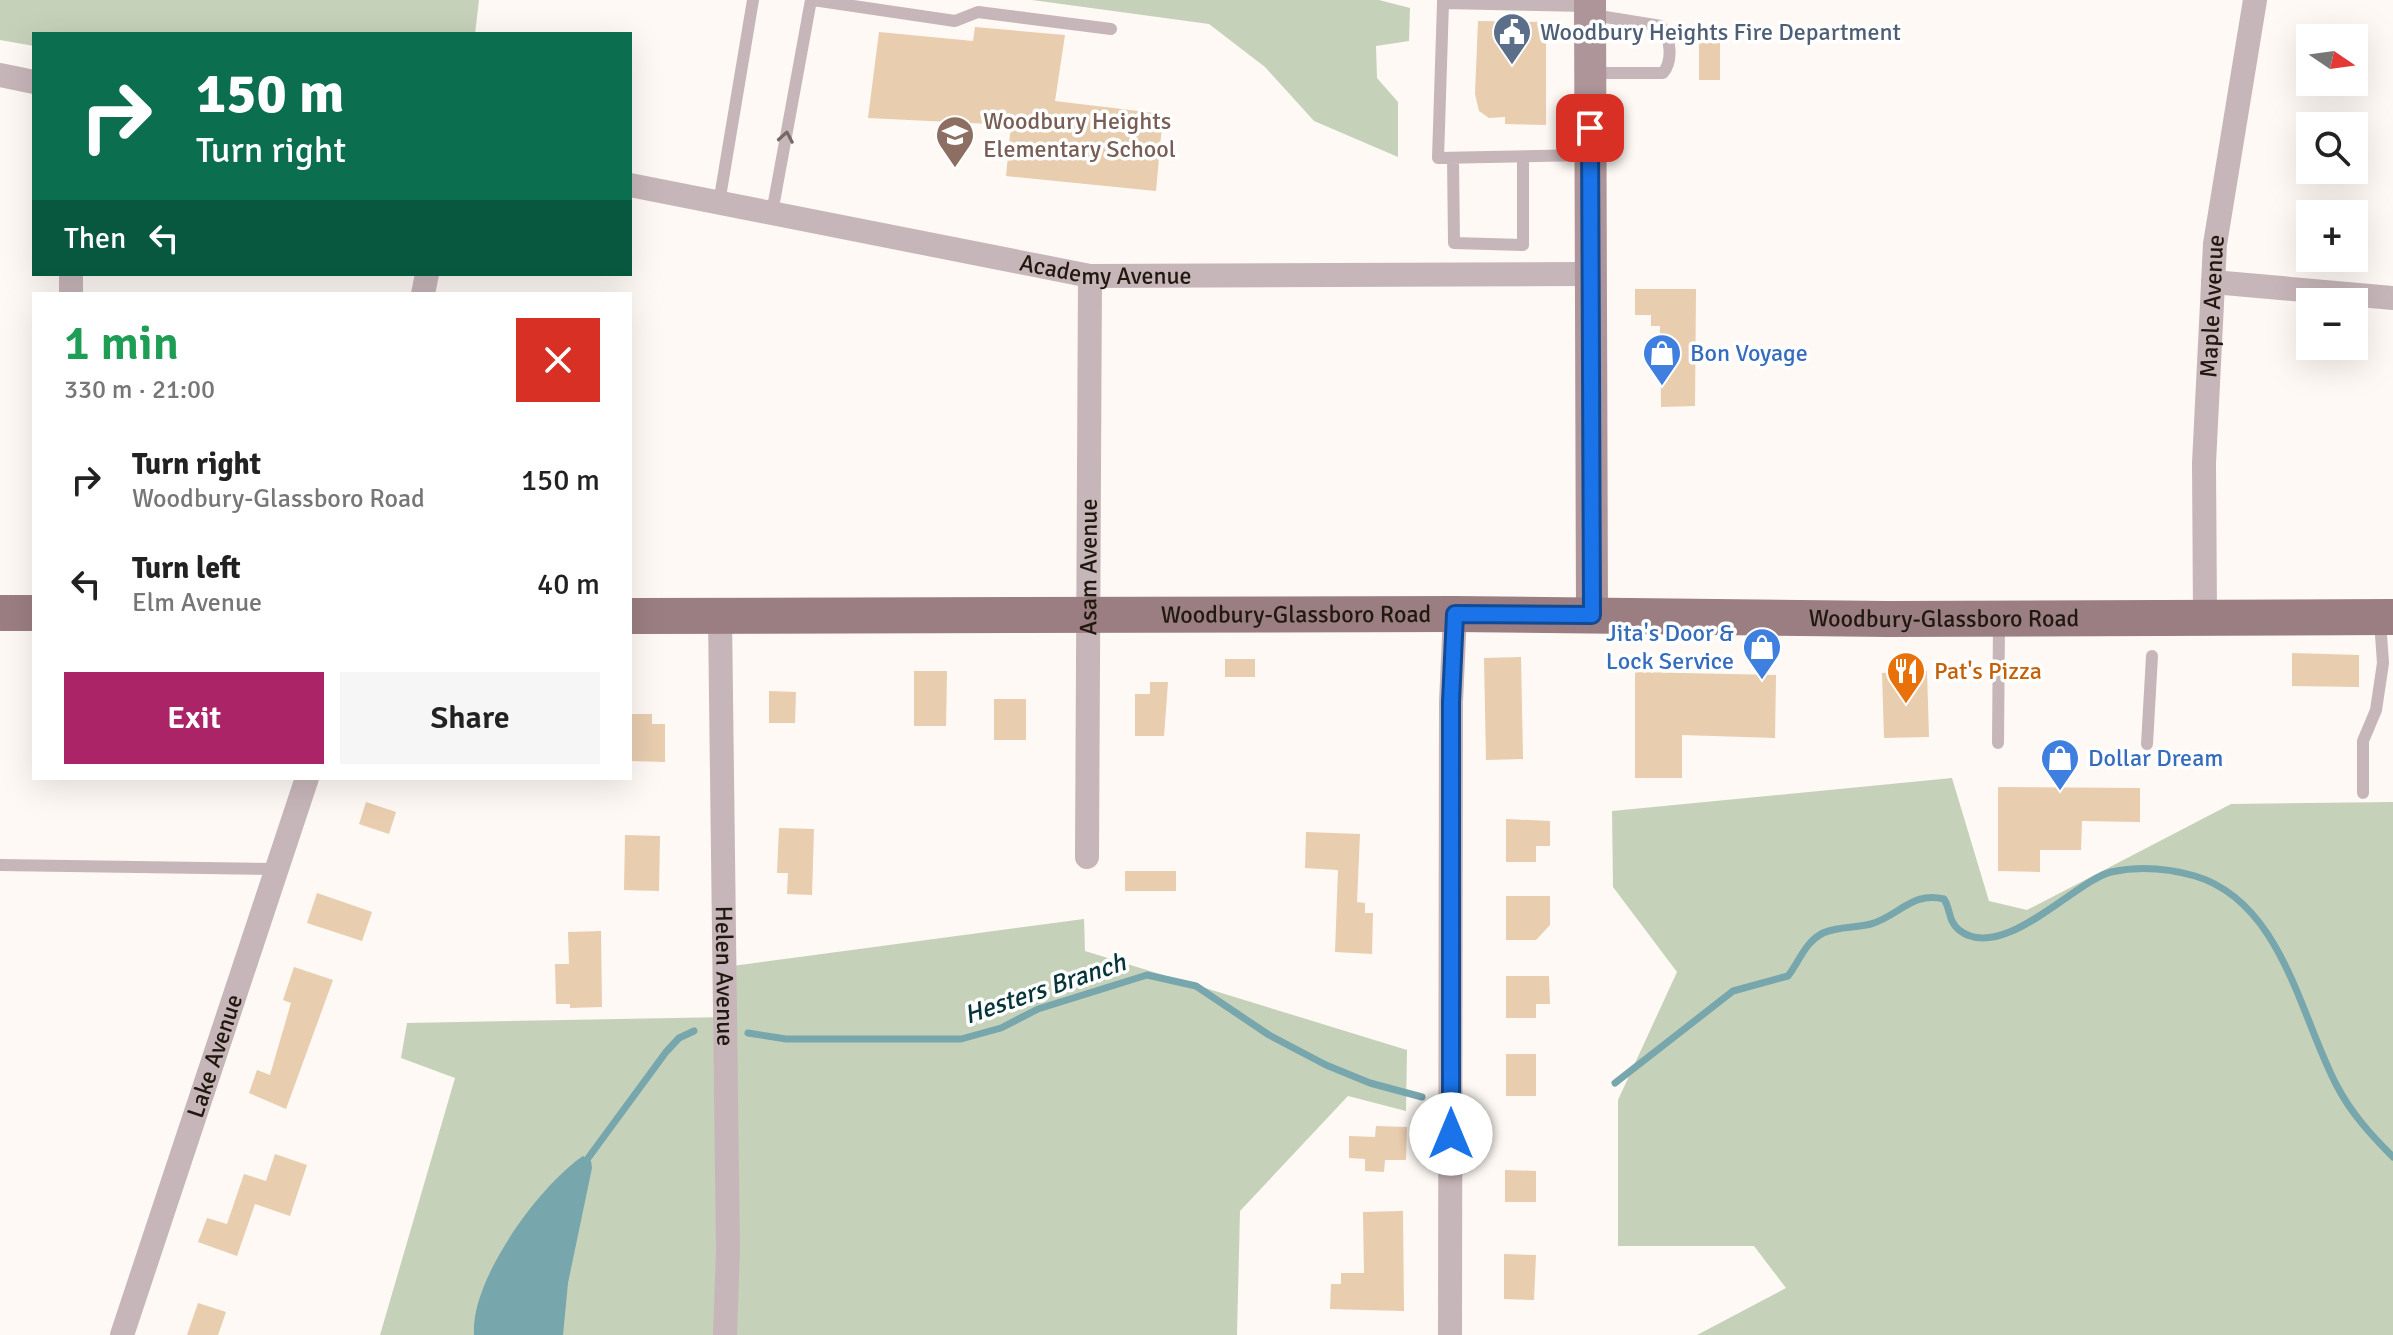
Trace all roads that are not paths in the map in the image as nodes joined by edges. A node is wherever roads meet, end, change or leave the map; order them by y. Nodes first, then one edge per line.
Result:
1 (753, 0) edge
2 (812, 0) edge
3 (2255, 0) edge
4 (1443, 2) edge
5 (1590, 7) edge
6 (1111, 29) dead end
7 (1590, 73) junction
8 (0, 75) edge
9 (32, 82) edge
10 (1590, 155) junction
11 (1523, 157) junction
12 (1453, 158) junction
13 (632, 185) edge
14 (719, 203) junction
15 (772, 213) junction
16 (1589, 274) junction
17 (1090, 276) junction
18 (2213, 282) junction
19 (2393, 298) edge
20 (0, 613) edge
21 (32, 613) edge
22 (1455, 614) junction
23 (1592, 615) junction
24 (632, 616) edge
25 (720, 616) junction
26 (1086, 616) junction
27 (2205, 616) junction
28 (2387, 617) edge
29 (1999, 618) junction
30 (2152, 656) dead end
31 (1998, 743) dead end
32 (2147, 744) dead end
33 (306, 780) edge
34 (2363, 793) dead end
35 (1087, 857) dead end
36 (0, 865) edge
37 (277, 869) junction
38 (122, 1335) edge
39 (725, 1335) edge
40 (1450, 1335) edge

1 - 14 lane
2 - 6 lane
15 -> 2 lane
3 - 18 street, Maple Avenue
4 - 5 lane
4 - 12 lane
5 - 7 main road
5 - 7 lane
7 - 10 main road
8 - 9 street
10 - 11 lane
10 - 16 main road
11 - 12 lane
11 - 12 lane
13 - 14 street, Academy Avenue
14 - 15 street, Academy Avenue
15 - 17 street, Academy Avenue
16 - 17 street, Academy Avenue
16 - 23 main road
17 - 26 street, Asam Avenue
18 - 19 street
18 - 27 street, Maple Avenue
20 - 21 main road
22 - 23 main road, Woodbury-Glassboro Road
22 - 26 main road, Woodbury-Glassboro Road
22 - 40 street
23 - 29 main road, Woodbury-Glassboro Road
24 - 25 main road, Woodbury-Glassboro Road
25 - 26 main road, Woodbury-Glassboro Road
25 - 39 street, Helen Avenue
26 - 35 street, Asam Avenue
27 - 28 main road, Woodbury-Glassboro Road
27 - 29 main road, Woodbury-Glassboro Road
28 - 34 lane
29 - 31 lane
30 - 32 lane
33 - 37 street, Lake Avenue
36 - 37 lane
37 - 38 street, Lake Avenue

